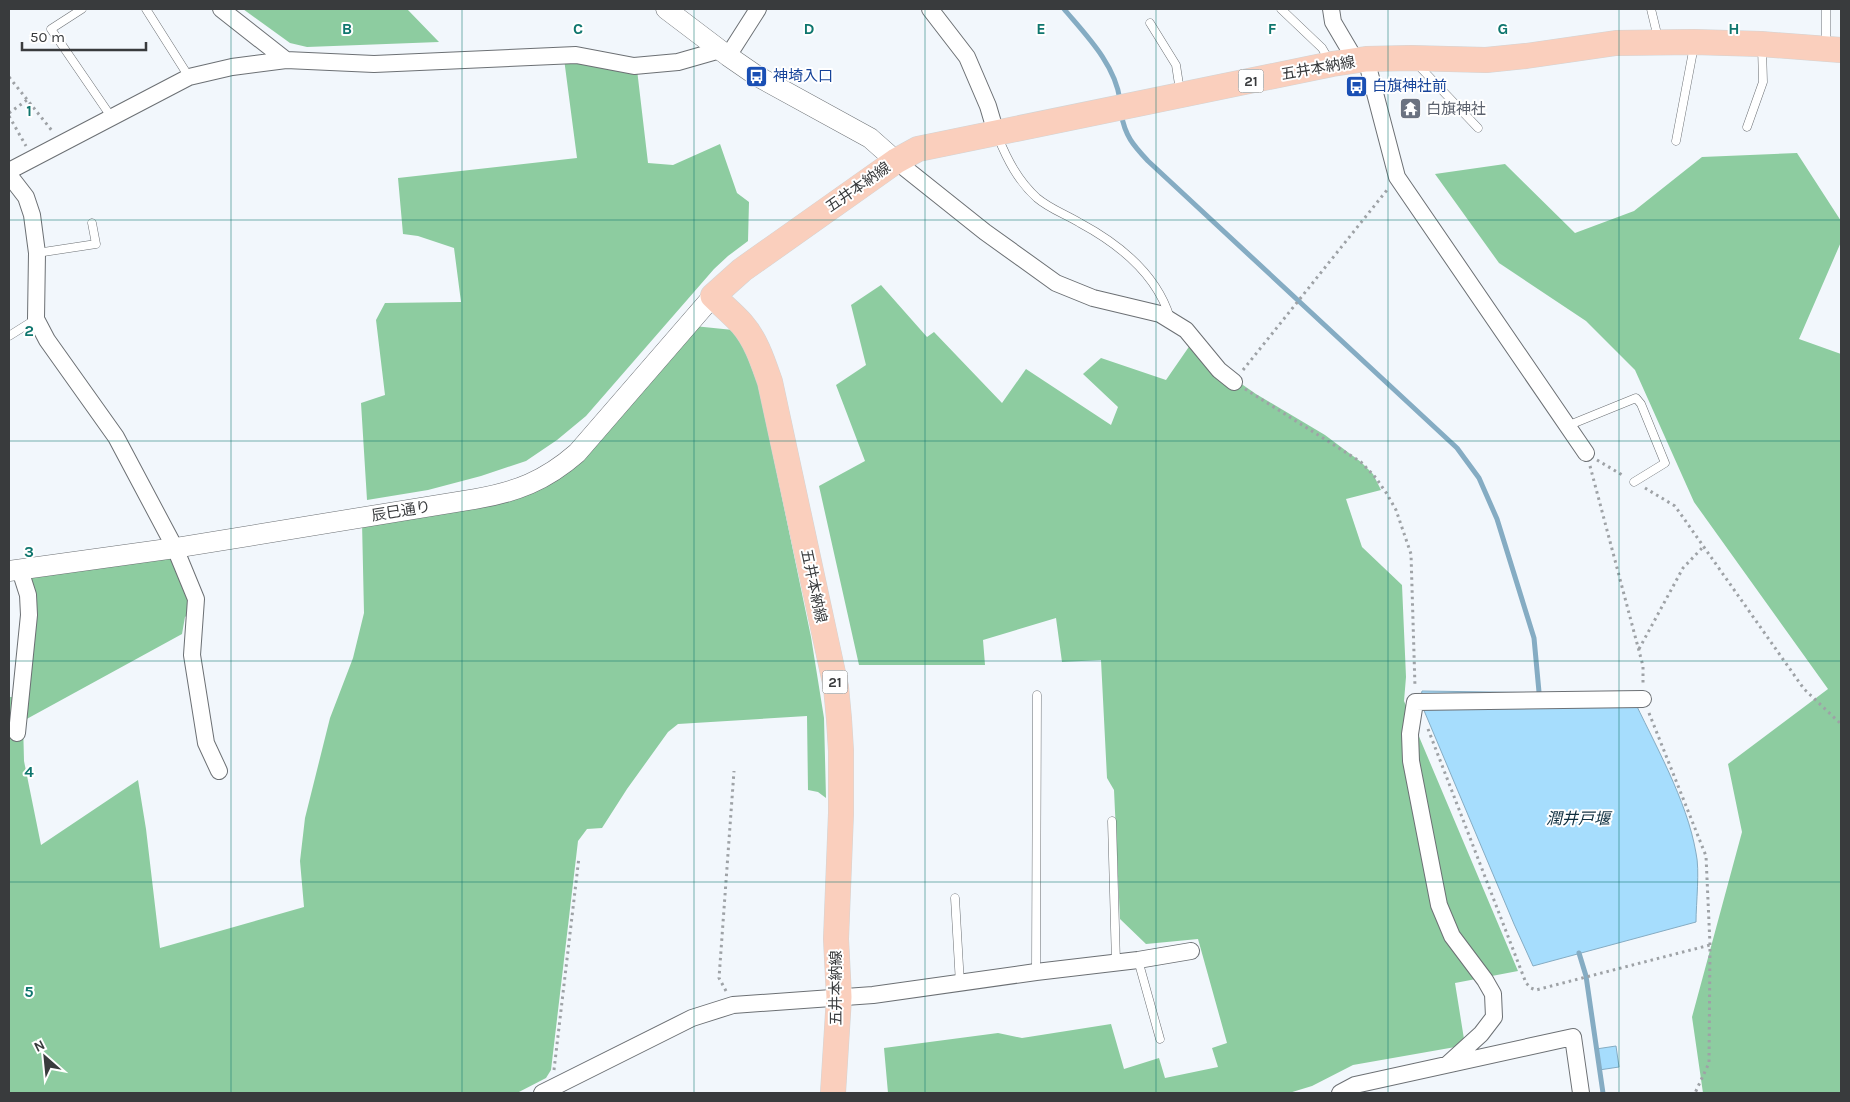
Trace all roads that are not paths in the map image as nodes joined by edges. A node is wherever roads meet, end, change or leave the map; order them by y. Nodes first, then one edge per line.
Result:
1 (82, 9) edge
2 (146, 9) edge
3 (221, 9) edge
4 (666, 9) edge
5 (758, 9) edge
6 (930, 9) edge
7 (1281, 9) edge
8 (1331, 9) edge
9 (1651, 9) edge
10 (1826, 9) edge
11 (1150, 23) dead end
12 (1659, 42) junction
13 (1694, 42) junction
14 (1762, 44) junction
15 (1834, 50) edge
16 (724, 53) junction
17 (1411, 58) junction
18 (286, 60) junction
19 (1351, 61) junction
20 (189, 77) junction
21 (1181, 95) junction
22 (112, 118) junction
23 (1748, 127) dead end
24 (1478, 128) dead end
25 (996, 133) junction
26 (1676, 140) dead end
27 (896, 161) junction
28 (9, 171) edge
29 (9, 175) edge
30 (92, 223) dead end
31 (37, 253) junction
32 (713, 296) junction
33 (36, 319) junction
34 (1171, 320) junction
35 (9, 336) edge
36 (1234, 382) road end
37 (1568, 426) junction
38 (1586, 453) road end
39 (1634, 482) road end
40 (175, 548) junction
41 (14, 571) edge
42 (1037, 695) dead end
43 (1643, 699) dead end
44 (17, 733) dead end
45 (219, 772) dead end
46 (1112, 821) dead end
47 (955, 898) dead end
48 (1191, 951) dead end
49 (1138, 960) junction
50 (1116, 963) junction
51 (1036, 972) junction
52 (960, 984) junction
53 (838, 997) junction
54 (1160, 1039) dead end
55 (1448, 1064) junction
56 (547, 1091) edge
57 (833, 1093) edge
58 (1340, 1093) edge
59 (1581, 1093) edge

1 - 22 lane
2 - 20 lane
3 - 18 street
4 - 16 street
5 - 16 street
6 - 25 street
7 - 19 lane
8 - 19 street
9 - 12 lane
10 - 15 lane
11 - 21 lane
12 - 13 main road, 五井本納線 / 21
12 - 17 main road, 五井本納線 / 21
13 - 14 main road, 五井本納線 / 21
13 - 26 lane
14 - 15 main road, 五井本納線 / 21
14 - 23 lane
16 - 18 street
16 - 27 street
17 - 19 main road, 五井本納線 / 21
17 - 24 lane
18 - 20 street
19 - 21 main road, 五井本納線 / 21
19 - 37 street
20 - 22 street
21 - 25 main road, 五井本納線 / 21
22 - 28 street
25 - 27 main road, 五井本納線 / 21
25 - 34 lane
27 - 32 main road, 五井本納線 / 21
27 - 34 street
29 - 31 street
30 - 31 lane
31 - 33 street
32 - 40 street, 辰巳通り
32 - 53 main road, 五井本納線 / 21
33 - 35 lane
33 - 40 street
34 - 36 street
37 - 38 street
37 - 39 lane
40 - 41 street, 辰巳通り
40 - 45 street
41 - 44 street
42 - 51 lane
43 - 55 street
46 - 50 lane
47 - 52 lane
48 - 49 street
49 - 50 street
49 - 54 lane
50 - 51 street
51 - 52 street
52 - 53 street
53 - 56 street
53 - 57 main road, 五井本納線 / 21
55 - 58 street
55 - 59 street

